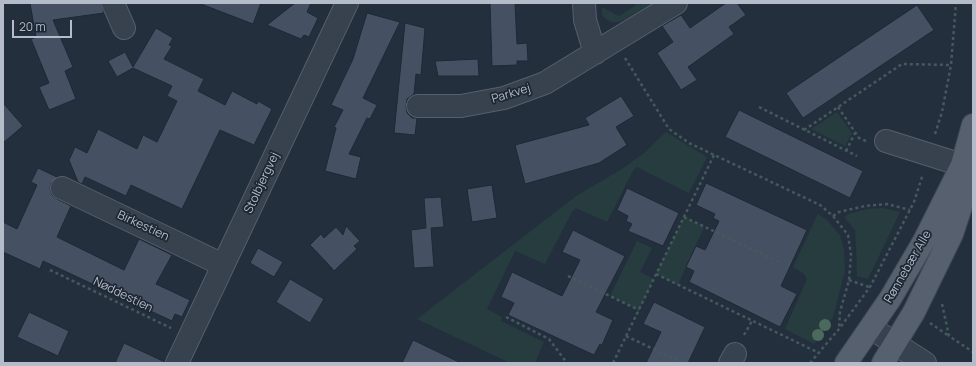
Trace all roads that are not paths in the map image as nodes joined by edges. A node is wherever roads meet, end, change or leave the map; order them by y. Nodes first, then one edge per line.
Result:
1 (113, 3) edge
2 (347, 3) edge
3 (584, 3) edge
4 (676, 3) edge
5 (124, 28) dead end
6 (595, 53) junction
7 (418, 106) dead end
8 (973, 125) edge
9 (886, 141) road end
10 (962, 165) junction
11 (62, 188) dead end
12 (223, 264) junction
13 (871, 328) junction
14 (895, 343) junction
15 (177, 363) edge
16 (846, 363) edge
17 (883, 363) edge
18 (925, 363) edge

1 - 5 street
2 - 12 street, Stolbjergvej
3 - 6 street
4 - 6 street, Parkvej
6 - 7 street, Parkvej
8 - 10 main road, Rønnebær Alle
9 - 10 street
10 - 13 main road, Rønnebær Alle
10 - 14 main road, Rønnebær Alle
11 - 12 street, Birkestien
12 - 15 street, Stolbjergvej
13 - 14 street
13 - 16 main road, Rønnebær Alle
14 - 17 main road, Rønnebær Alle
14 - 18 street

